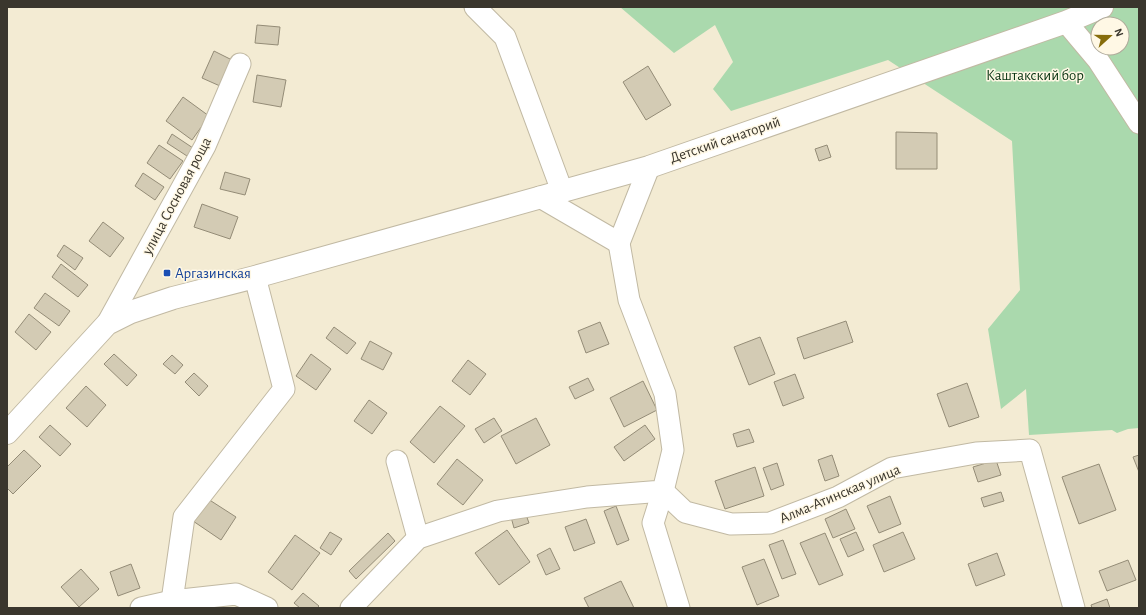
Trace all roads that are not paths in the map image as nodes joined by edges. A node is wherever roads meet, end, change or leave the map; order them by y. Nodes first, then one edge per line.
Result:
1 (475, 7) edge
2 (1102, 7) edge
3 (1066, 22) junction
4 (240, 64) dead end
5 (1139, 123) edge
6 (649, 167) junction
7 (562, 191) junction
8 (540, 197) junction
9 (619, 243) junction
10 (255, 277) junction
11 (107, 324) junction
12 (7, 433) edge
13 (397, 461) dead end
14 (663, 492) junction
15 (418, 538) junction
16 (172, 601) junction
17 (141, 608) edge
18 (267, 608) edge
19 (351, 608) edge
20 (678, 608) edge
21 (1074, 608) edge

1 - 7 street
2 - 3 main road, Детский санаторий
3 - 5 street
3 - 6 main road, Детский санаторий
4 - 11 street, улица Сосновая роща
6 - 7 main road, Детский санаторий
6 - 9 street
7 - 8 main road, Детский санаторий
8 - 9 street
8 - 10 main road, Детский санаторий
9 - 14 street
10 - 11 main road
10 - 16 street
11 - 12 main road
13 - 15 street
14 - 15 street
14 - 20 street
14 - 21 street, Алма-Атинская улица
15 - 19 street
16 - 17 street
16 - 18 street

